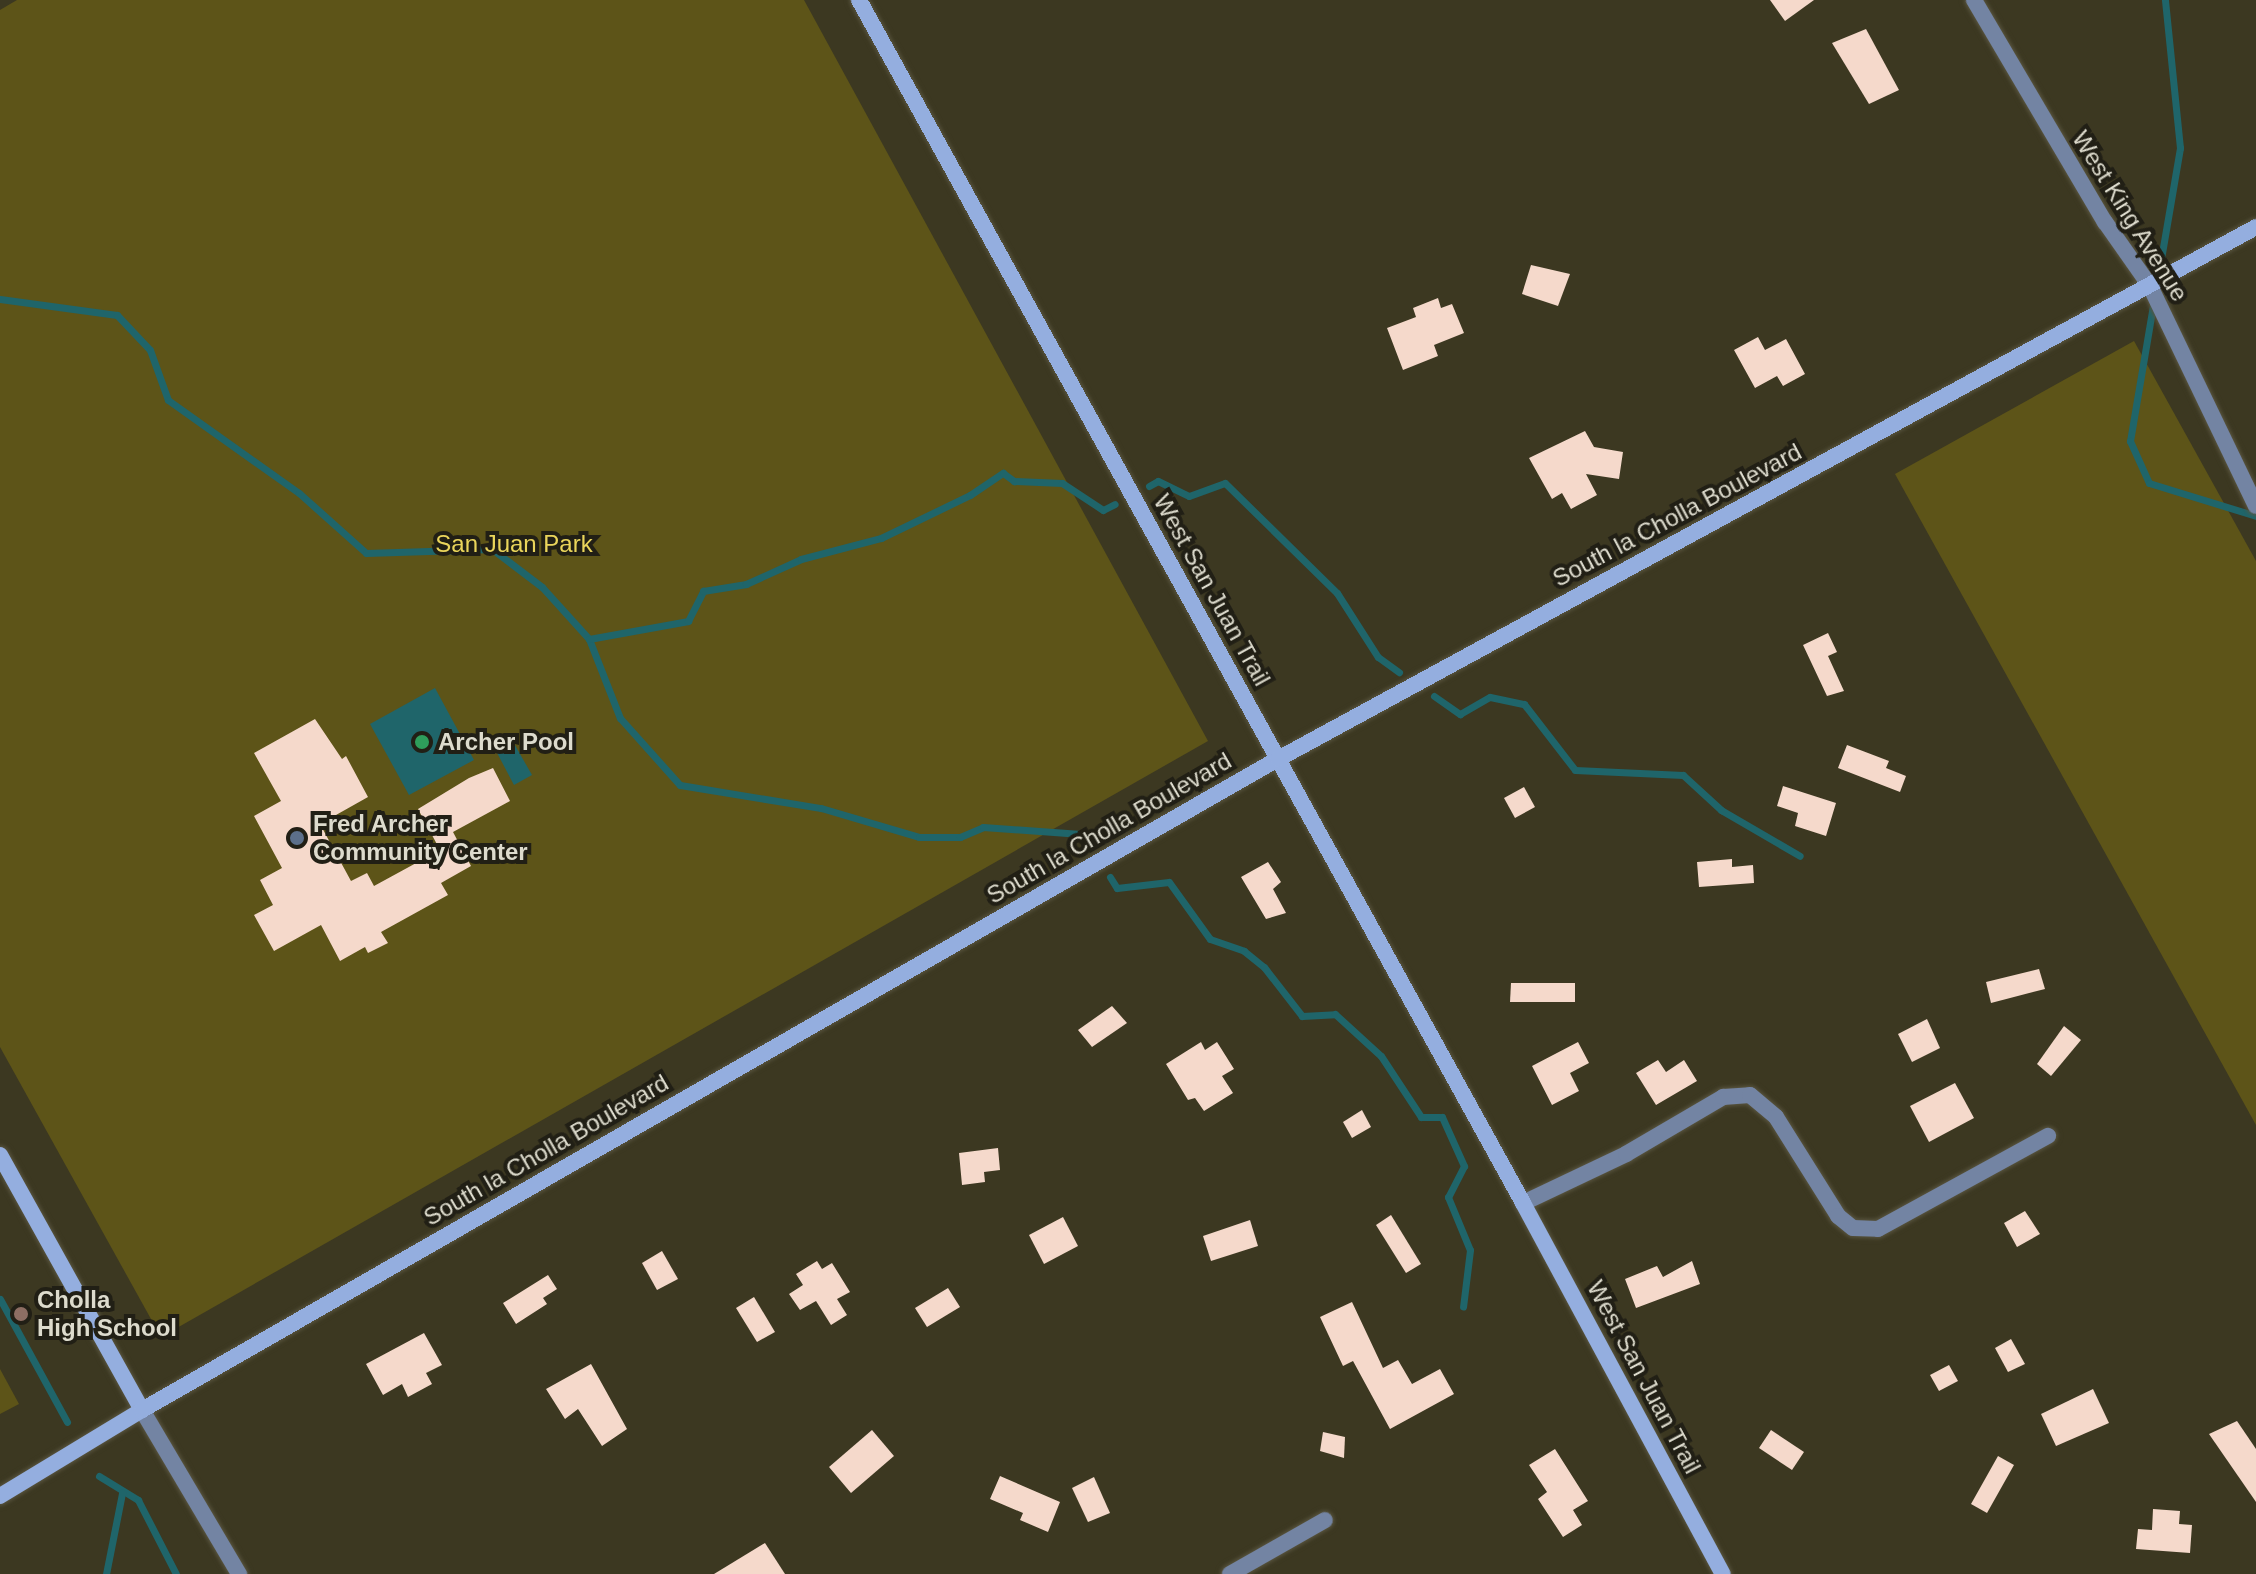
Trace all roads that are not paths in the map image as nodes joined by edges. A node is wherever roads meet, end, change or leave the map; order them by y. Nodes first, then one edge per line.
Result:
1 (859, 0) edge
2 (1974, 0) edge
3 (2256, 227) edge
4 (2150, 286) junction
5 (2256, 506) edge
6 (1278, 759) junction
7 (2048, 1136) dead end
8 (0, 1155) edge
9 (1523, 1203) junction
10 (142, 1410) junction
11 (0, 1496) edge
12 (1325, 1520) dead end
13 (239, 1574) edge
14 (1230, 1574) edge
15 (1723, 1574) edge

1 - 6 main road, West San Juan Trail
2 - 4 street, West King Avenue
3 - 4 main road, South la Cholla Boulevard
4 - 5 street, West King Avenue
4 - 6 main road, South la Cholla Boulevard
6 - 9 main road, West San Juan Trail
6 - 10 main road, South la Cholla Boulevard
7 - 9 street
8 - 10 main road
9 - 15 main road, West San Juan Trail
10 - 11 main road, South la Cholla Boulevard
10 - 13 street
12 - 14 street

